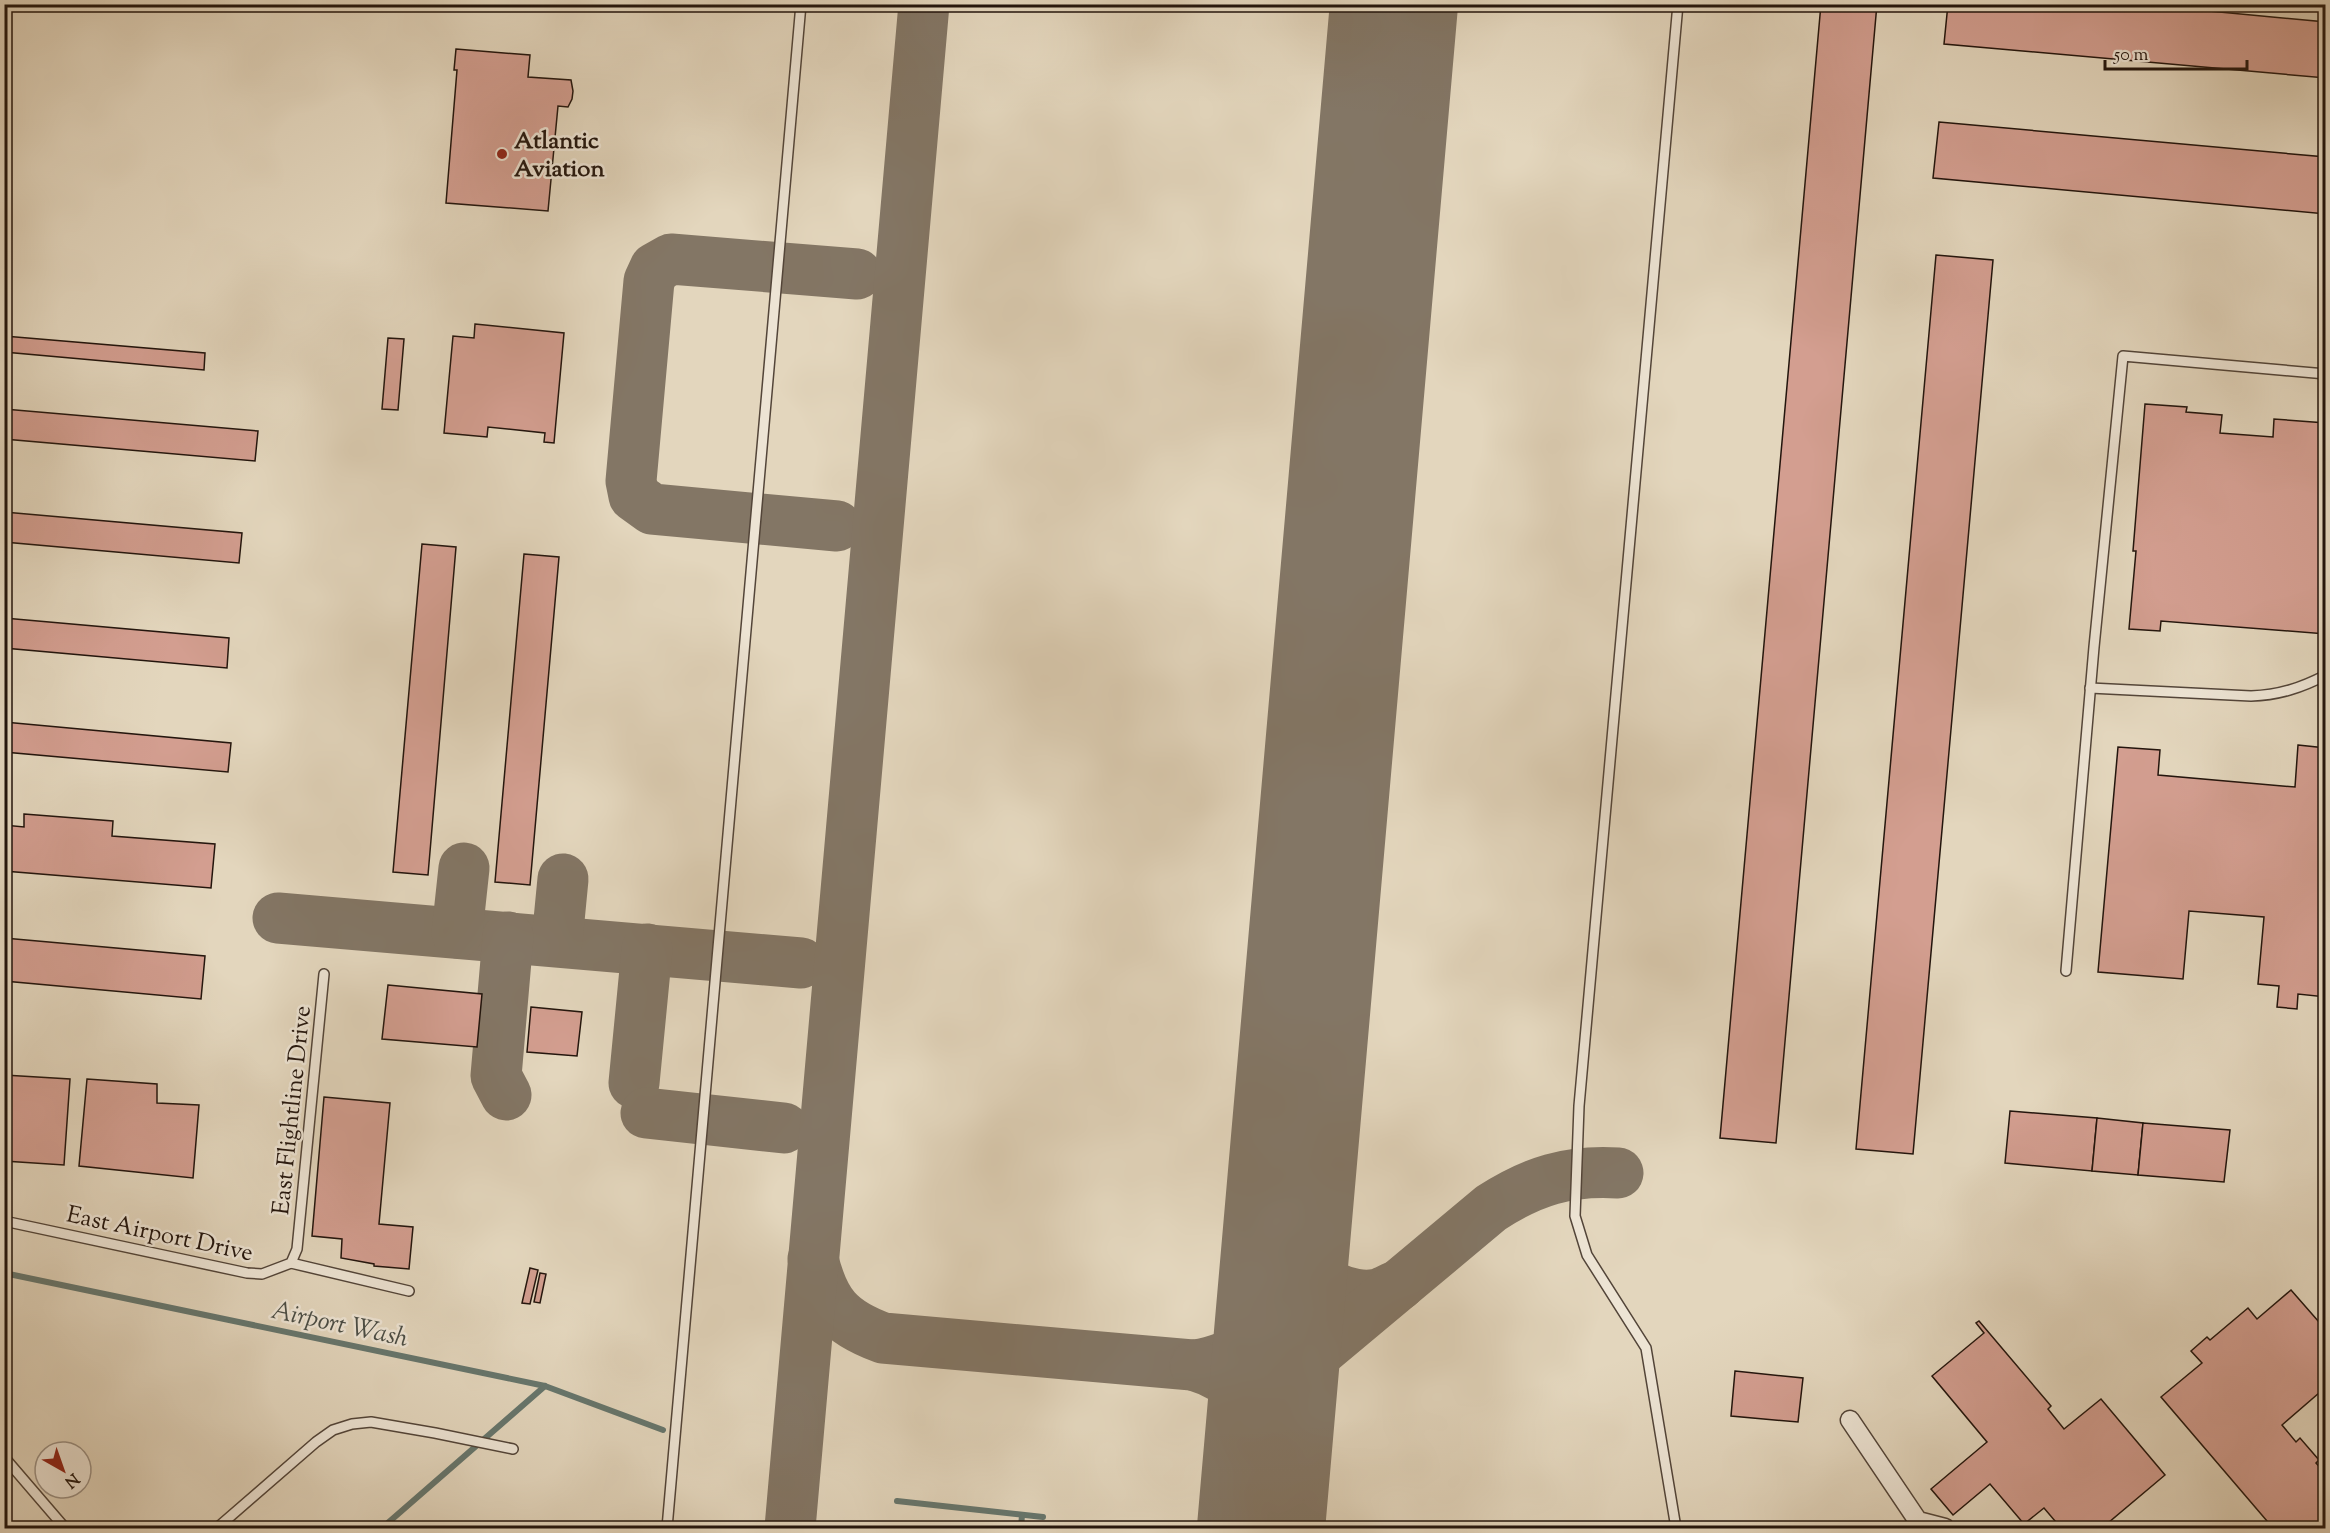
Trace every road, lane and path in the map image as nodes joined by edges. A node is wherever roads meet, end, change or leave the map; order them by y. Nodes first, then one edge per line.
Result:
1 (801, 4) edge
2 (1678, 4) edge
3 (2325, 374) edge
4 (2325, 675) edge
5 (2090, 688) junction
6 (2066, 971) dead end
7 (324, 974) dead end
8 (4, 1221) edge
9 (291, 1263) junction
10 (409, 1292) dead end
11 (1850, 1420) dead end
12 (513, 1449) dead end
13 (4, 1457) edge
14 (65, 1528) edge
15 (217, 1528) edge
16 (667, 1528) edge
17 (1676, 1528) edge
18 (1945, 1528) edge

1 - 16 lane
2 - 17 lane
3 - 5 lane
4 - 5 lane
5 - 6 lane
7 - 9 lane, East Flightline Drive
8 - 9 lane, East Airport Drive
9 - 10 lane
11 - 18 street
12 - 15 lane
13 - 14 lane

